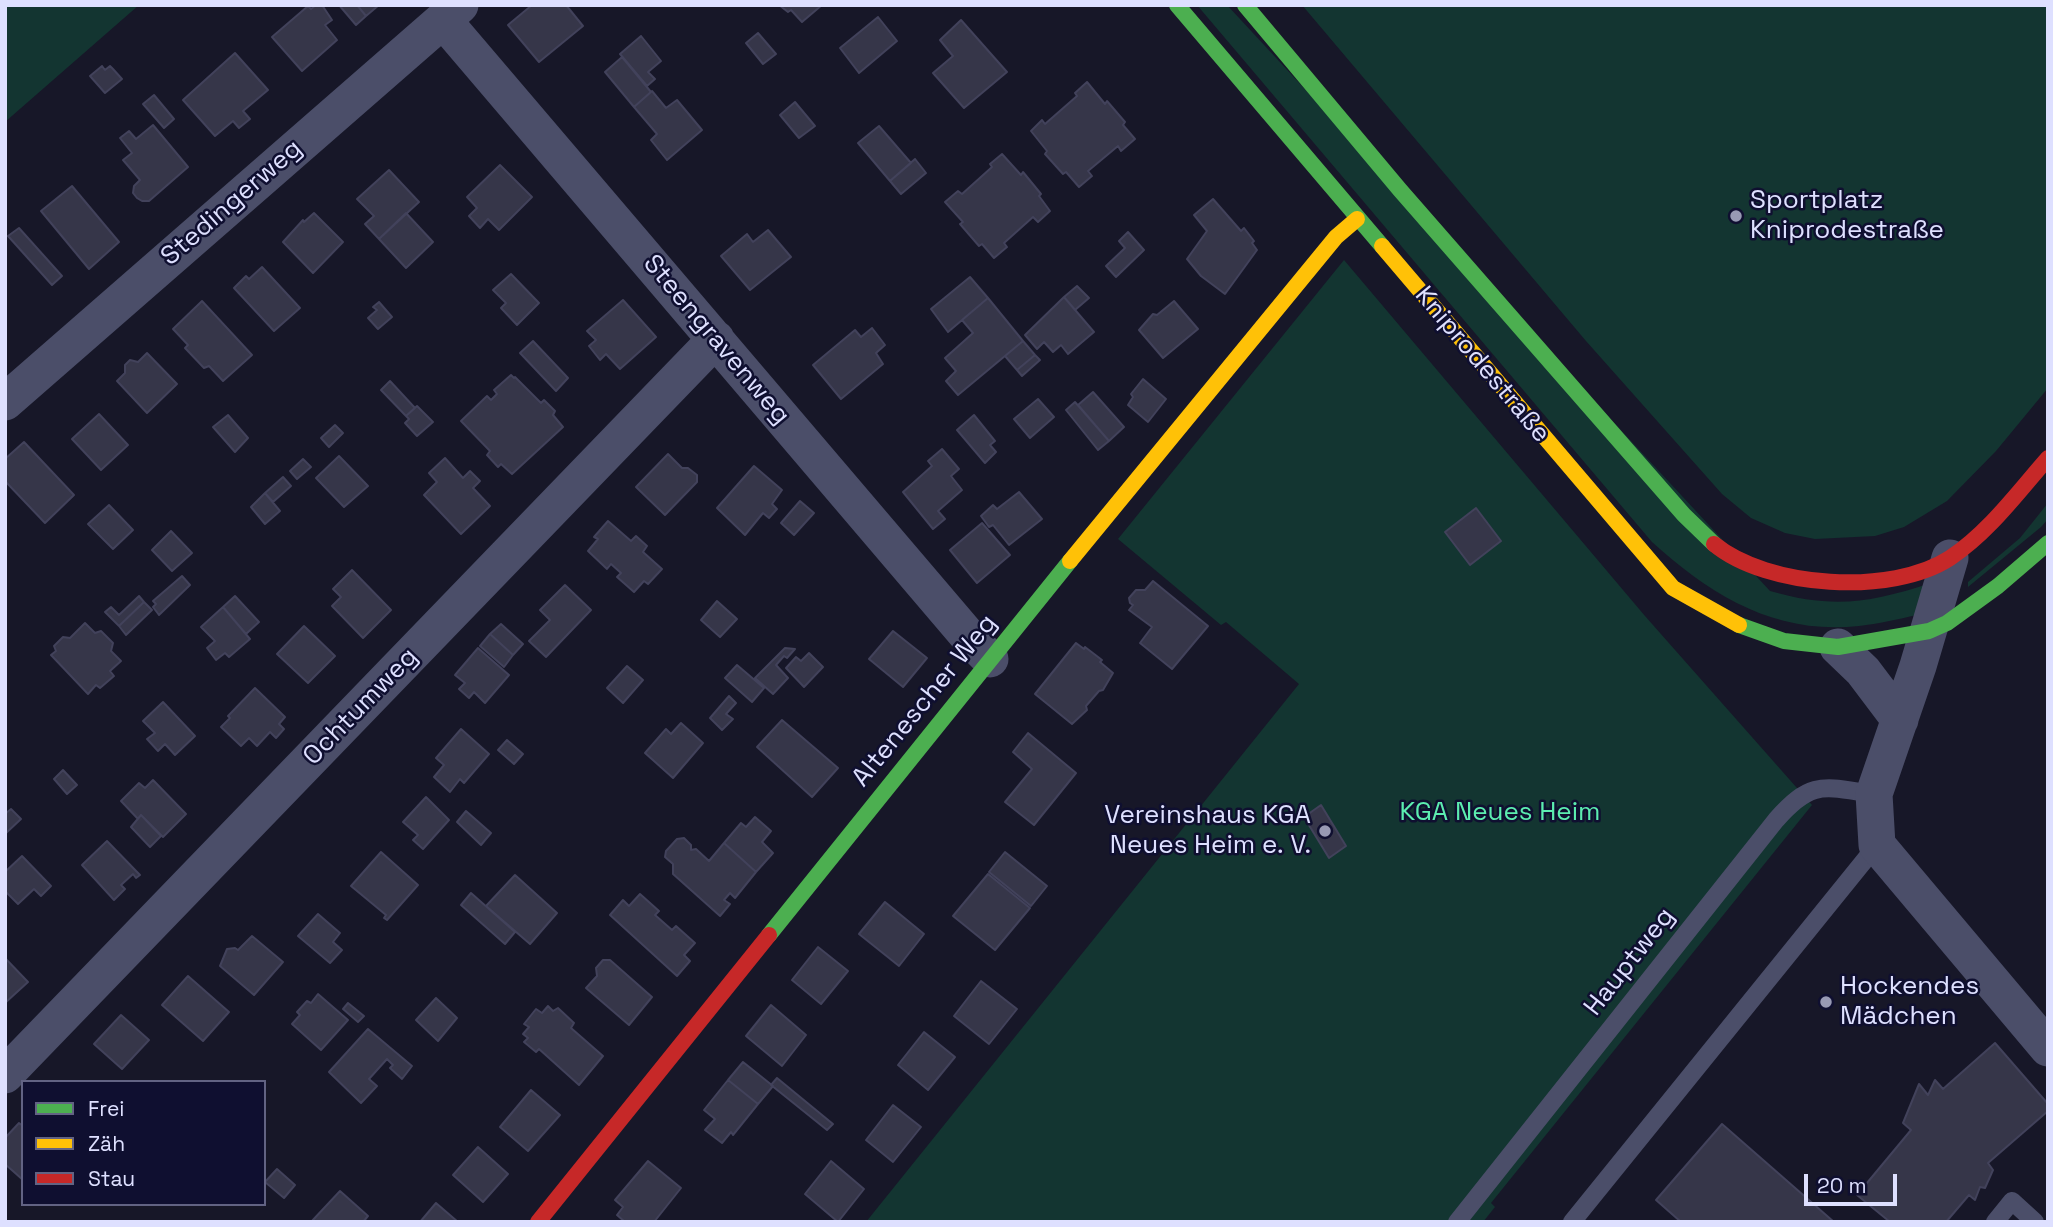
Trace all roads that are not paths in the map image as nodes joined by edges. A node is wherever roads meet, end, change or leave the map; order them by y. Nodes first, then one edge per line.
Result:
1 (1177, 5) edge
2 (1245, 5) edge
3 (451, 13) edge
4 (1357, 219) junction
5 (716, 339) junction
6 (5, 402) edge
7 (2048, 458) edge
8 (2048, 543) edge
9 (1950, 558) junction
10 (1929, 631) junction
11 (1838, 647) junction
12 (990, 659) junction
13 (1900, 720) junction
14 (1874, 794) junction
15 (1877, 845) junction
16 (2048, 1048) edge
17 (5, 1075) edge
18 (538, 1222) edge
19 (1457, 1222) edge
20 (1572, 1222) edge
21 (1996, 1222) edge
22 (2035, 1222) edge

1 - 4 main road, Kniprodestraße
2 - 9 main road, Kniprodestraße
3 - 5 street, Steengravenweg
3 - 6 street, Stedingerweg
4 - 11 main road, Kniprodestraße
4 - 12 main road, Altenescher Weg
5 - 12 street, Steengravenweg
5 - 17 street, Ochtumweg
7 - 9 main road, Kniprodestraße
8 - 10 main road, Kniprodestraße
9 - 10 street
10 - 11 main road, Kniprodestraße
10 - 13 street
11 - 13 street
12 - 18 main road, Altenescher Weg
13 - 14 street
14 - 15 street
14 - 19 lane, Hauptweg
15 - 16 street
15 - 20 lane
21 - 22 lane

